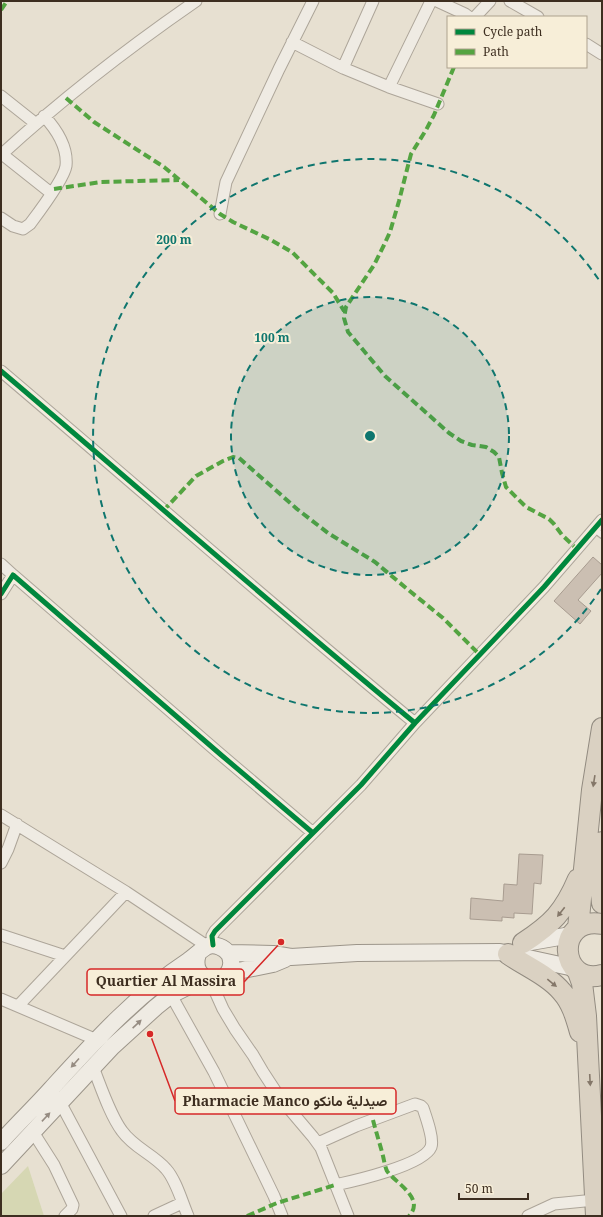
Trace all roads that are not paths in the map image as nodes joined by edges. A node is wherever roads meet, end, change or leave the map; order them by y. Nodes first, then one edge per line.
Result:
1 (196, 1) edge
2 (313, 1) edge
3 (373, 1) edge
4 (431, 1) edge
5 (437, 1) edge
6 (490, 1) edge
7 (510, 1) edge
8 (468, 16) edge
9 (476, 16) edge
10 (536, 16) edge
11 (292, 42) junction
12 (587, 45) edge
13 (602, 54) edge
14 (343, 68) junction
15 (389, 87) junction
16 (1, 96) edge
17 (438, 104) dead end
18 (44, 116) junction
19 (35, 124) junction
20 (1, 155) edge
21 (51, 193) junction
22 (220, 214) dead end
23 (1, 218) edge
24 (1, 370) edge
25 (602, 520) edge
26 (598, 532) edge
27 (1, 564) edge
28 (13, 575) junction
29 (1, 594) edge
30 (415, 723) junction
31 (602, 728) edge
32 (1, 815) edge
33 (17, 824) junction
34 (313, 833) junction
35 (602, 842) edge
36 (1, 863) edge
37 (584, 864) junction
38 (126, 892) junction
39 (602, 903) edge
40 (602, 924) edge
41 (574, 932) junction
42 (1, 934) edge
43 (206, 949) junction
44 (510, 950) junction
45 (228, 953) junction
46 (65, 956) junction
47 (291, 957) junction
48 (576, 970) junction
49 (228, 973) junction
50 (602, 975) edge
51 (207, 979) junction
52 (171, 995) junction
53 (1, 999) edge
54 (18, 1006) junction
55 (97, 1040) junction
56 (589, 1053) junction
57 (93, 1067) junction
58 (55, 1096) junction
59 (33, 1132) junction
60 (1, 1142) edge
61 (318, 1143) junction
62 (1, 1166) edge
63 (335, 1186) junction
64 (182, 1203) junction
65 (596, 1208) edge
66 (65, 1216) edge
67 (121, 1216) edge
68 (154, 1216) edge
69 (188, 1216) edge
70 (282, 1216) edge
71 (348, 1216) edge
72 (528, 1216) edge

1 - 18 street
2 - 11 street
3 - 14 street
4 - 15 street
5 - 8 street
6 - 9 street
7 - 10 street
11 - 14 street
11 - 22 street
12 - 13 street
14 - 15 street
15 - 17 street
16 - 19 street
18 - 19 street
18 - 21 street
19 - 20 street
20 - 21 street
21 - 23 street
24 - 30 street
25 - 26 street
26 - 30 street
27 - 28 street
28 - 29 street
28 - 34 street
30 - 34 street
31 -> 37 highway
32 - 33 street
33 - 36 street
33 - 38 street
34 - 43 street
35 - 39 highway
37 - 41 highway
37 -> 44 highway
38 - 43 street
38 - 46 street
40 - 41 highway
41 - 44 street
41 - 48 highway
42 - 46 street
43 - 45 street
43 - 51 street
43 - 55 street
44 - 47 street
44 - 48 street
44 -> 56 highway
45 - 47 street
45 - 49 street
46 - 54 street
47 - 49 street
48 - 50 highway
48 - 56 highway
49 - 51 street
51 - 52 street
51 - 61 street
57 -> 52 street
52 - 70 street
53 - 54 street
54 - 55 street
55 -> 58 street
56 -> 65 highway
57 - 58 street
57 - 64 street
59 -> 58 street
58 - 60 street
58 - 67 street
59 - 62 street
59 - 66 street
61 - 63 street
61 - 63 street
63 - 71 street
64 - 68 street
64 - 69 street
65 - 72 street

